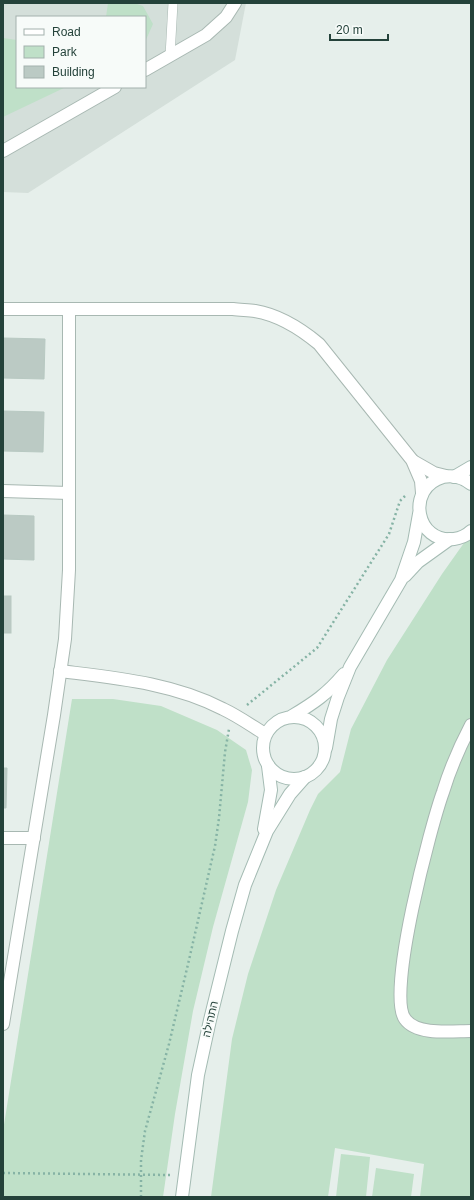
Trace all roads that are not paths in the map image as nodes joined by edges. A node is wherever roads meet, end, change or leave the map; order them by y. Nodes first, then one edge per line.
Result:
1 (173, 3) edge
2 (235, 3) edge
3 (170, 56) junction
4 (146, 69) edge
5 (113, 88) edge
6 (3, 150) edge
7 (3, 309) edge
8 (69, 310) junction
9 (412, 460) junction
10 (471, 466) edge
11 (450, 476) junction
12 (471, 484) edge
13 (422, 487) junction
14 (3, 491) edge
15 (69, 493) junction
16 (419, 514) junction
17 (469, 534) edge
18 (450, 539) junction
19 (401, 580) junction
20 (350, 667) junction
21 (60, 671) junction
22 (292, 716) junction
23 (471, 727) edge
24 (266, 734) junction
25 (326, 748) junction
26 (268, 766) junction
27 (305, 777) junction
28 (3, 838) edge
29 (34, 838) junction
30 (260, 846) junction
31 (4, 1007) edge
32 (3, 1024) edge
33 (471, 1031) edge
34 (182, 1197) edge

1 - 3 lane
2 - 3 street
3 - 4 street
5 - 6 street
7 - 8 street
8 - 9 street
8 - 15 street
9 - 11 street
9 - 13 street
10 - 11 street
11 - 12 street
11 - 13 street
13 - 16 street
14 - 15 street
15 - 21 street
16 - 18 street
16 - 19 street
17 - 18 street
18 - 19 street
19 - 20 street
20 - 22 street
20 - 25 street
21 - 24 street
21 - 29 street
22 - 24 street
22 - 25 street
23 - 33 street
24 - 26 street
25 - 27 street
26 - 27 street
26 - 30 street, התהילה
27 - 30 street, התהילה
28 - 29 street
29 - 31 street
30 - 34 street, התהילה
31 - 32 street

